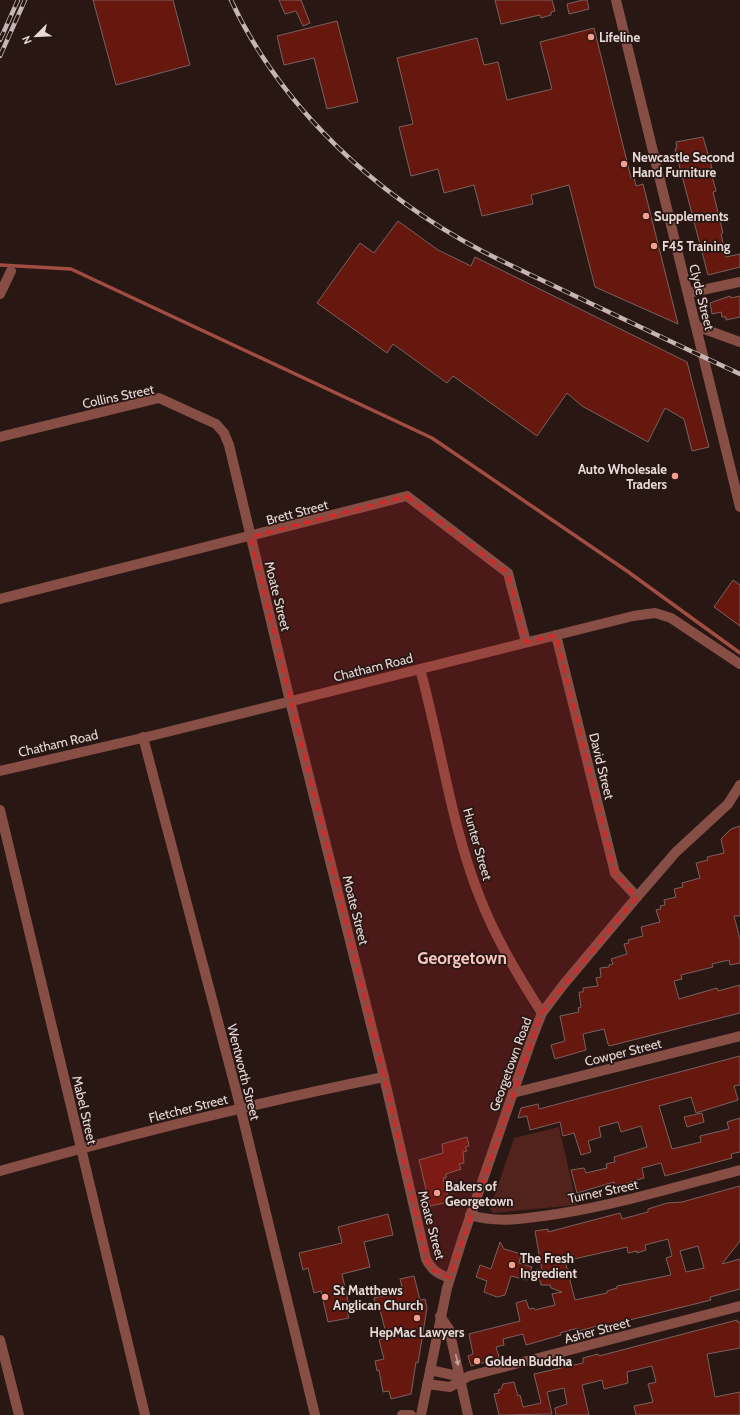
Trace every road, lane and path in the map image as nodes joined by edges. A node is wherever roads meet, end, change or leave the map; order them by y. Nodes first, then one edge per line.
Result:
1 (616, 0) edge
2 (11, 271) dead end
3 (740, 282) edge
4 (688, 293) junction
5 (0, 294) edge
6 (696, 326) junction
7 (740, 342) edge
8 (0, 437) edge
9 (740, 506) edge
10 (250, 537) junction
11 (0, 599) edge
12 (556, 635) junction
13 (526, 642) junction
14 (740, 664) edge
15 (420, 669) junction
16 (290, 701) junction
17 (143, 737) junction
18 (0, 771) edge
19 (740, 785) edge
20 (0, 810) edge
21 (637, 897) junction
22 (542, 1013) junction
23 (740, 1036) edge
24 (384, 1077) junction
25 (513, 1094) junction
26 (239, 1109) junction
27 (80, 1148) junction
28 (740, 1170) edge
29 (0, 1171) edge
30 (470, 1215) junction
31 (450, 1278) junction
32 (740, 1306) edge
33 (440, 1316) junction
34 (0, 1340) edge
35 (430, 1370) junction
36 (461, 1380) junction
37 (427, 1384) junction
38 (19, 1415) edge
39 (145, 1415) edge
40 (315, 1415) edge
41 (402, 1415) edge
42 (411, 1415) edge
43 (421, 1415) edge
44 (468, 1415) edge

1 - 4 street, Clyde Street
2 - 5 street
3 - 4 street
4 - 6 street, Clyde Street
6 - 7 street
6 - 9 street, Clyde Street
8 - 10 street, Collins Street
10 - 11 street, Brett Street
10 - 13 street, Brett Street
10 - 16 street, Moate Street
12 - 13 street, Chatham Road
12 - 14 street, Chatham Road
12 - 21 street, David Street
13 - 15 street, Chatham Road
15 - 16 street, Chatham Road
15 - 22 street, Hunter Street
16 - 17 street, Chatham Road
16 - 24 street, Moate Street
17 - 18 street, Chatham Road
17 - 26 street, Wentworth Street
19 - 21 street, Georgetown Road
20 - 27 street, Mabel Street
21 - 22 street, Georgetown Road
22 - 25 street, Georgetown Road
23 - 25 street, Cowper Street
24 - 26 street, Fletcher Street
24 - 31 street, Moate Street
25 - 30 street, Georgetown Road
26 - 27 street, Fletcher Street
26 - 40 street, Wentworth Street
27 - 29 street, Fletcher Street
27 - 39 street, Mabel Street
28 - 30 street, Turner Street
30 - 31 street, Georgetown Road
31 - 33 street, Georgetown Road
32 - 36 street, Asher Street
33 - 35 street, Georgetown Road
33 -> 36 street
34 - 38 street
35 - 36 street
35 - 37 street, Georgetown Road
36 - 37 street
36 - 44 street
37 - 43 street, Georgetown Road
41 - 42 street

